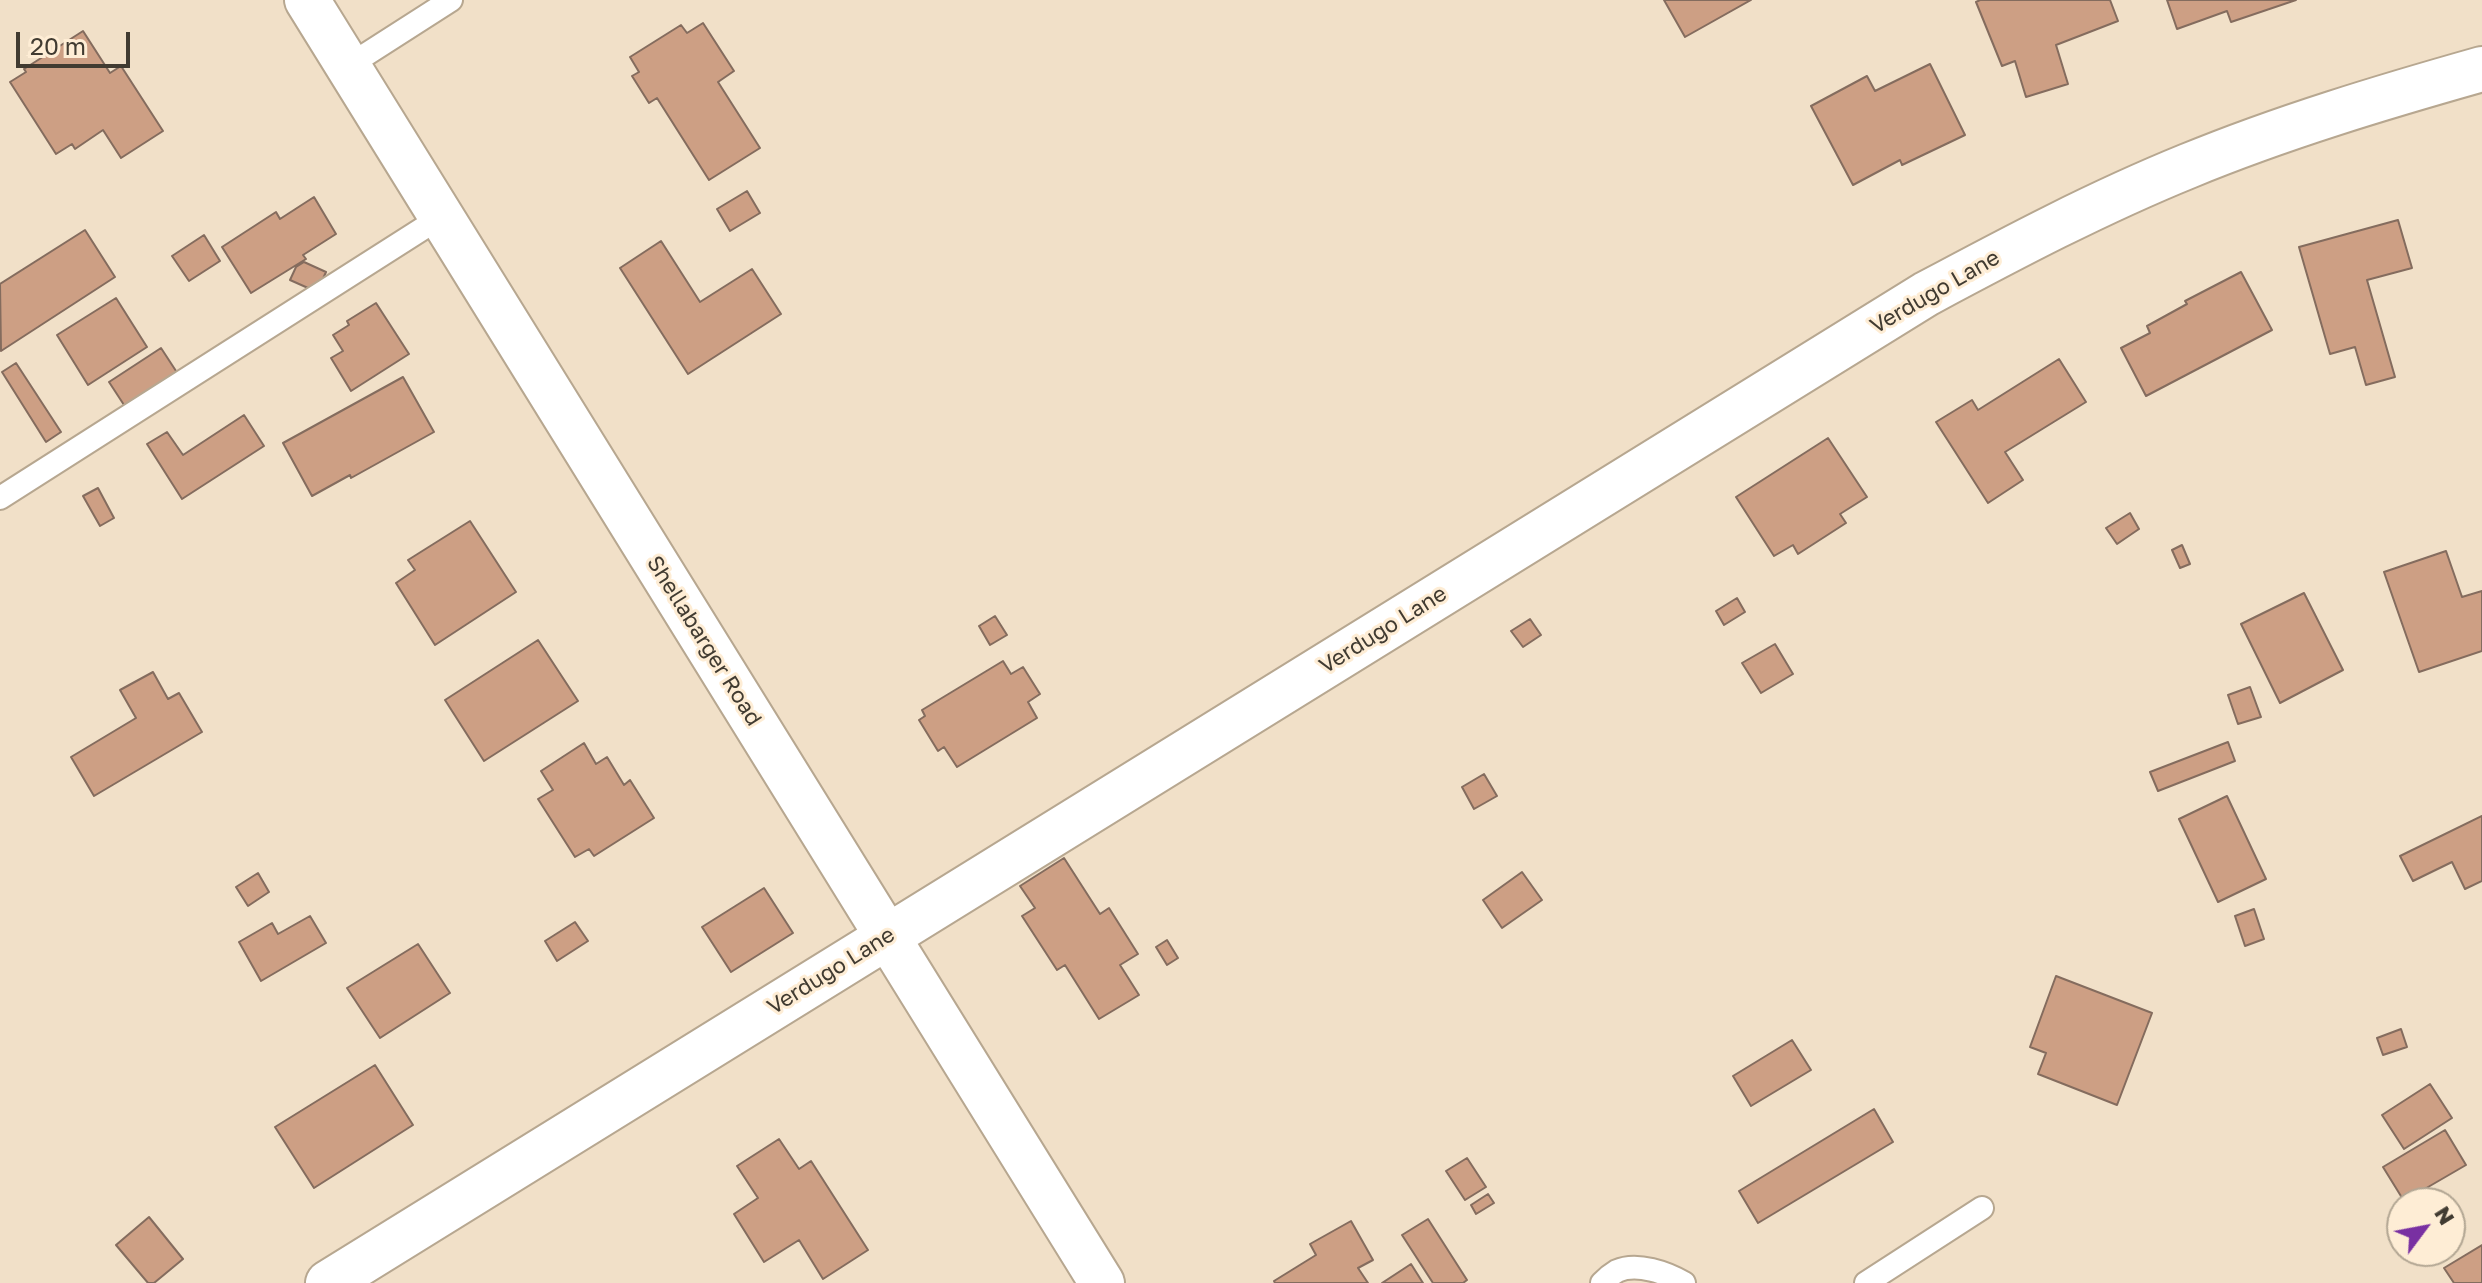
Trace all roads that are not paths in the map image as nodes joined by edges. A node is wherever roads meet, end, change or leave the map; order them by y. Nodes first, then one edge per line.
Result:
1 (307, 0) edge
2 (451, 0) edge
3 (348, 66) junction
4 (2482, 69) edge
5 (441, 217) junction
6 (0, 498) edge
7 (887, 936) junction
8 (1982, 1208) dead end
9 (328, 1283) edge
10 (1102, 1283) edge
11 (1602, 1283) edge
12 (1684, 1283) edge
13 (1866, 1283) edge

1 - 3 street, Shellabarger Road
2 - 3 lane
3 - 5 street, Shellabarger Road
4 - 7 street, Verdugo Lane
5 - 6 lane
5 - 7 street, Shellabarger Road
7 - 9 street, Verdugo Lane
7 - 10 street, Shellabarger Road
8 - 13 lane
11 - 12 lane

